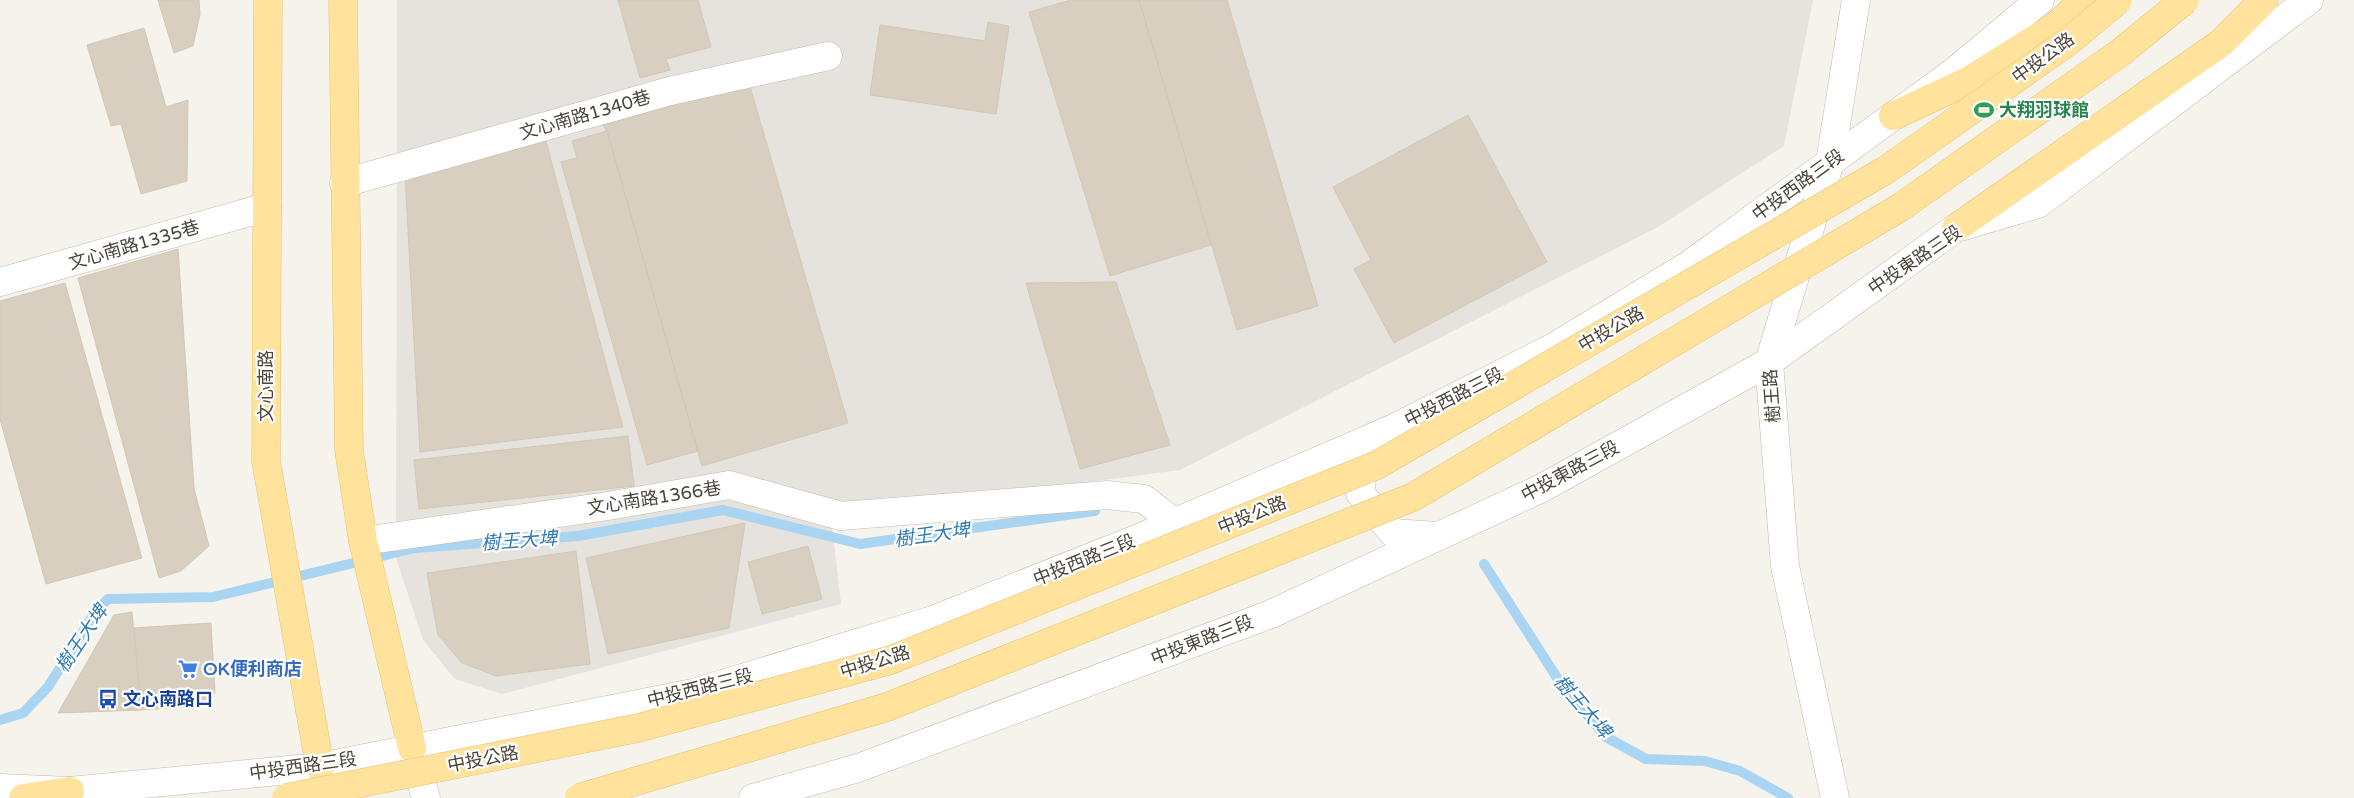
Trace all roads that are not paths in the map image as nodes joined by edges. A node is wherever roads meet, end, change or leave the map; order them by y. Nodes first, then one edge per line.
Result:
1 (268, 0) edge
2 (343, 0) edge
3 (1856, 0) edge
4 (2040, 0) edge
5 (2084, 0) edge
6 (2118, 0) edge
7 (2185, 0) edge
8 (2264, 0) edge
9 (2309, 0) edge
10 (828, 56) dead end
11 (1892, 116) junction
12 (1830, 162) junction
13 (344, 183) junction
14 (267, 207) junction
15 (1956, 228) junction
16 (0, 282) edge
17 (1769, 362) junction
18 (1394, 428) junction
19 (1175, 523) junction
20 (1440, 536) junction
21 (363, 541) junction
22 (412, 748) junction
23 (320, 767) junction
24 (0, 788) edge
25 (70, 791) junction
26 (23, 798) edge
27 (286, 798) edge
28 (328, 798) edge
29 (426, 798) edge
30 (579, 798) edge
31 (753, 798) edge
32 (1835, 798) edge

1 - 14 main road, 文心南路
2 - 13 main road
3 - 12 street, 樹王路
4 - 11 street, 中投西路三段
5 - 11 main road
6 - 27 main road, 中投公路, bridge
7 - 30 main road, bridge
8 - 15 main road
9 - 15 street, 中投東路三段
10 - 13 street, 文心南路1340巷
11 - 12 street, 中投西路三段
12 - 17 street, 樹王路
12 - 18 street, 中投西路三段
13 - 21 main road
14 - 16 street, 文心南路1335巷
14 - 23 main road, 文心南路
15 - 17 street, 中投東路三段
17 - 20 street, 中投東路三段
17 - 32 street, 樹王路
18 - 19 street, 中投西路三段
18 - 20 street
19 - 21 street, 文心南路1366巷
19 - 22 street, 中投西路三段
20 - 31 street, 中投東路三段
21 - 22 main road
22 - 23 street, 中投西路三段
22 - 29 street
23 - 25 street, 中投西路三段
23 - 28 street
24 - 25 street, 中投西路三段
25 - 26 main road

